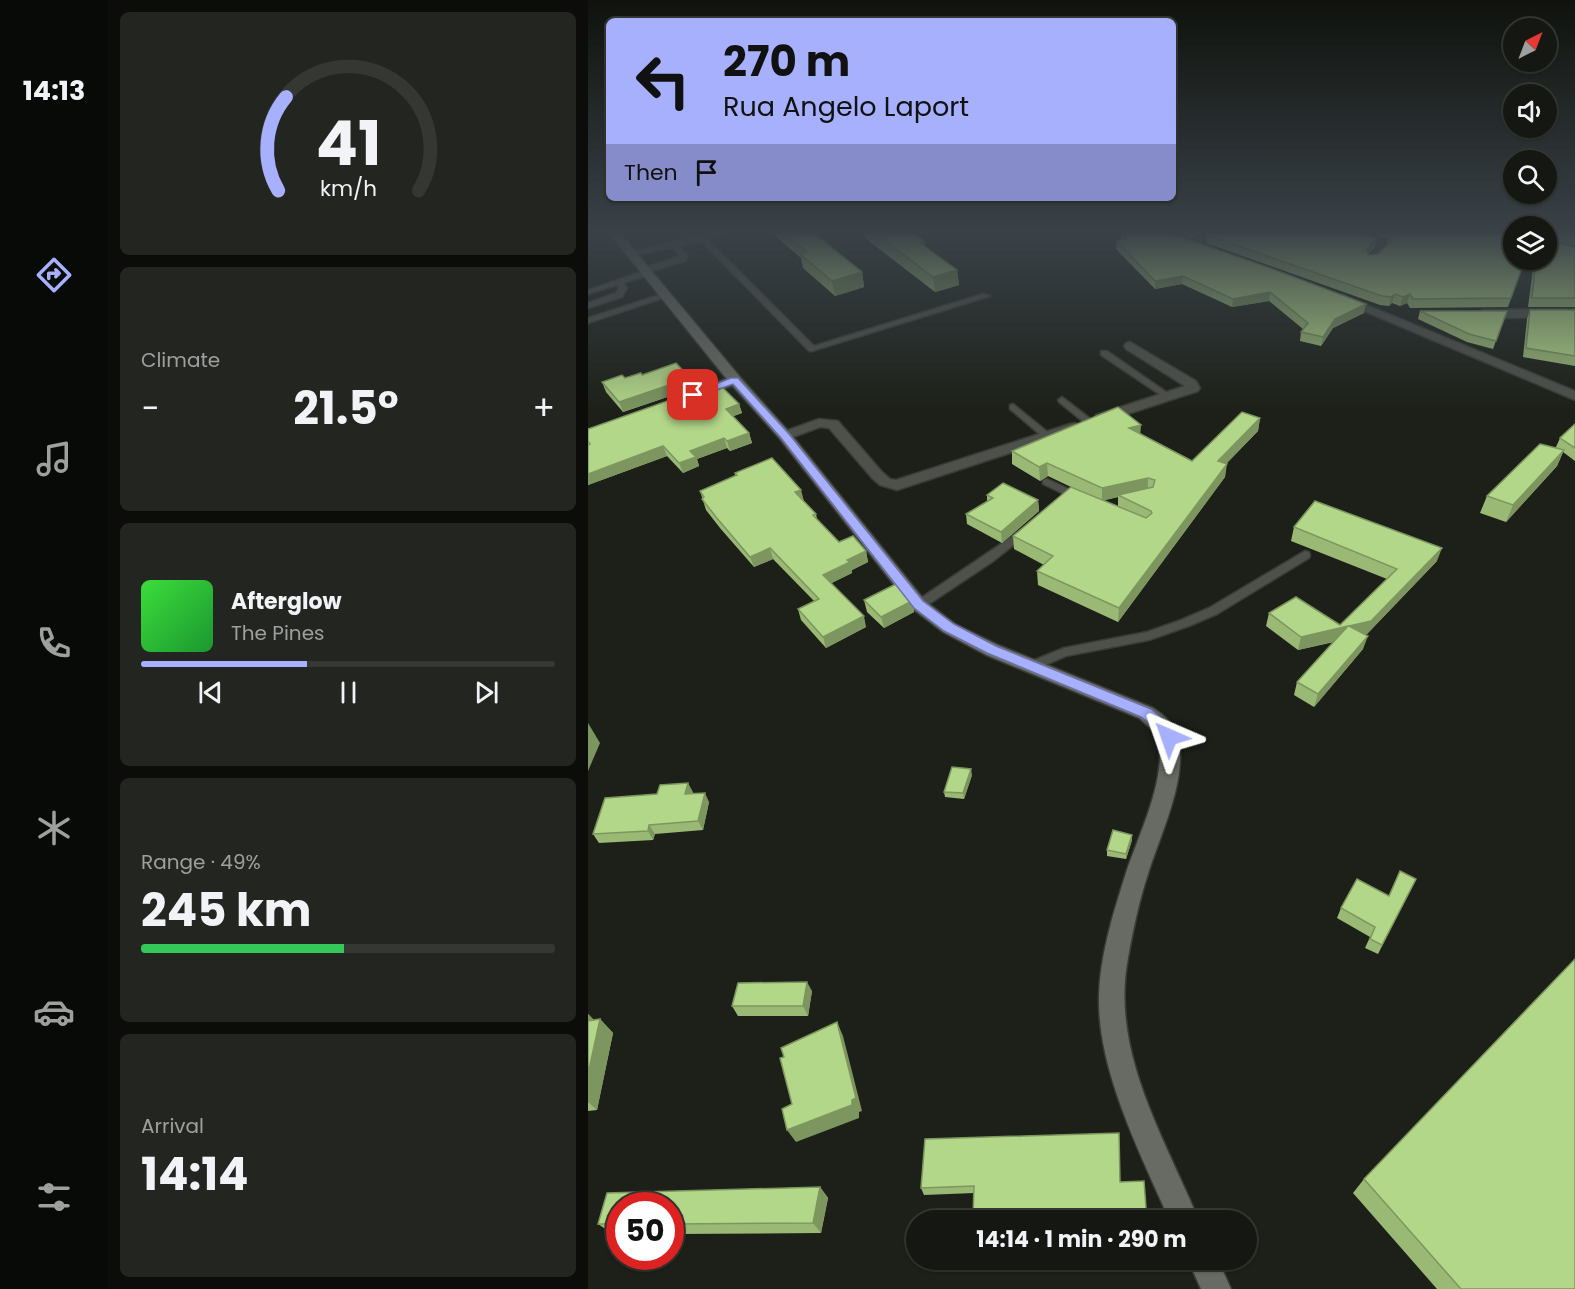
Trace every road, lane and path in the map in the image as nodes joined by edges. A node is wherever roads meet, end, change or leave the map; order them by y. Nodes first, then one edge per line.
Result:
1 (620, 293) edge
2 (663, 293) edge
3 (757, 293) edge
4 (1331, 293) edge
5 (665, 296) junction
6 (986, 296) dead end
7 (588, 306) edge
8 (1382, 313) junction
9 (1416, 313) dead end
10 (1472, 314) edge
11 (1575, 314) edge
12 (588, 321) edge
13 (1130, 346) dead end
14 (1104, 353) dead end
15 (735, 380) junction
16 (1168, 396) junction
17 (1575, 396) edge
18 (1062, 400) dead end
19 (667, 404) edge
20 (1013, 407) dead end
21 (1089, 422) junction
22 (785, 436) junction
23 (1047, 436) junction
24 (1047, 482) dead end
25 (1089, 503) edge
26 (1039, 520) edge
27 (1305, 555) dead end
28 (918, 604) junction
29 (1030, 666) junction
30 (1180, 1210) edge
31 (1207, 1270) edge
32 (1216, 1289) edge

1 - 7 lane
2 - 5 main road
3 - 6 lane
4 - 8 street
5 - 12 lane
5 - 15 main road
8 - 9 street
8 - 17 street
10 - 11 street
13 - 16 street
14 - 16 lane
15 - 19 street
15 - 22 main road
16 - 21 street
18 - 21 lane
20 - 23 lane
21 - 23 street
22 - 23 street
22 - 28 main road
24 - 25 lane
26 - 28 lane
27 - 29 lane
28 - 29 main road
29 - 30 main road
31 - 32 main road

